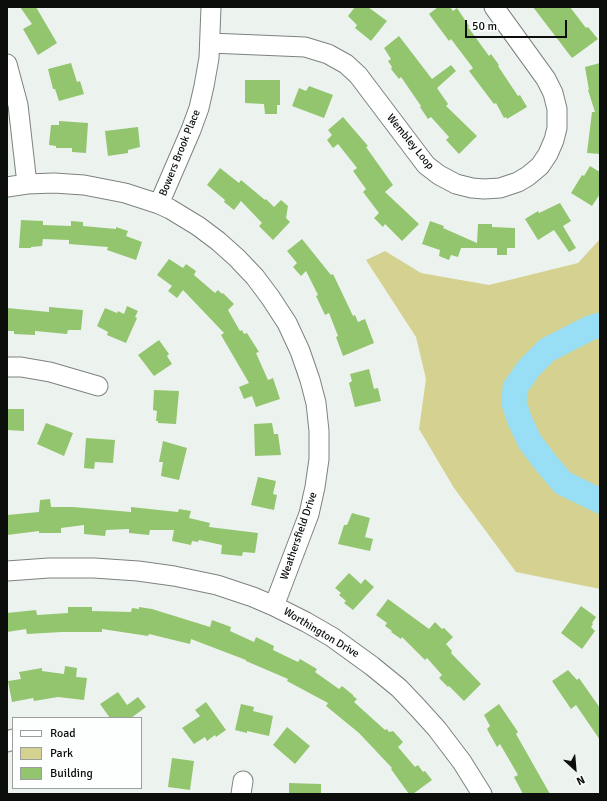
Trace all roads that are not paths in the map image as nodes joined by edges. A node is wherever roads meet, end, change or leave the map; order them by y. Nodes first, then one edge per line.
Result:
1 (211, 7) edge
2 (494, 7) edge
3 (210, 43) junction
4 (7, 64) edge
5 (27, 184) junction
6 (7, 187) edge
7 (159, 204) junction
8 (7, 366) edge
9 (98, 386) dead end
10 (7, 571) edge
11 (274, 606) junction
12 (482, 794) edge

1 - 3 street, Bowers Brook Place
2 - 3 street, Wembley Loop
3 - 7 street, Bowers Brook Place
4 - 5 street
5 - 6 street, Weathersfield Drive
5 - 7 street, Weathersfield Drive
7 - 11 street, Weathersfield Drive
8 - 9 street
10 - 11 street, Worthington Drive
11 - 12 street, Worthington Drive

